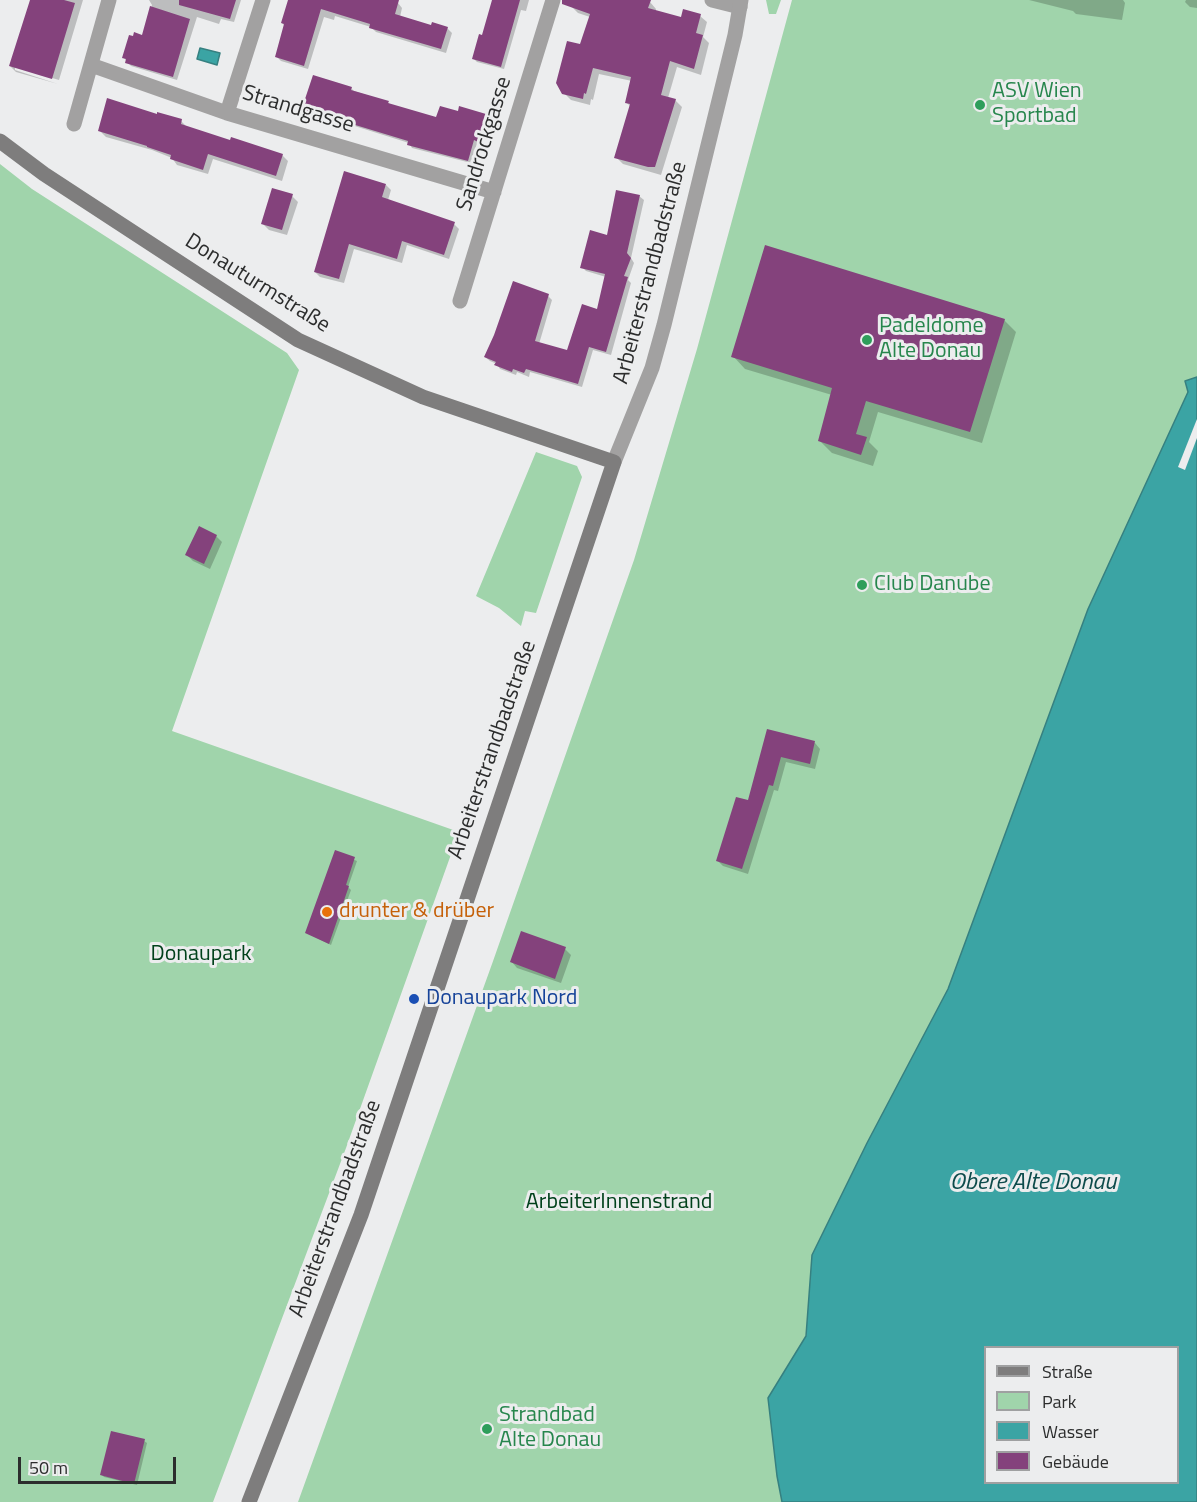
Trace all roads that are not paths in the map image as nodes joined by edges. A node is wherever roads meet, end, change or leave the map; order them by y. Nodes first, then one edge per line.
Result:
1 (109, 0) edge
2 (264, 0) edge
3 (554, 0) edge
4 (712, 0) edge
5 (740, 3) edge
6 (91, 65) junction
7 (227, 113) junction
8 (74, 124) dead end
9 (0, 141) edge
10 (494, 192) junction
11 (459, 301) dead end
12 (614, 462) junction
13 (249, 1502) edge

1 - 6 street
2 - 7 street
3 - 10 street, Sandrockgasse
4 - 5 street
5 - 12 street, Arbeiterstrandbadstraße
6 - 7 street, Strandgasse
6 - 8 street
7 - 10 street, Strandgasse
9 - 12 main road, Donauturmstraße
10 - 11 street, Sandrockgasse
12 - 13 main road, Arbeiterstrandbadstraße

